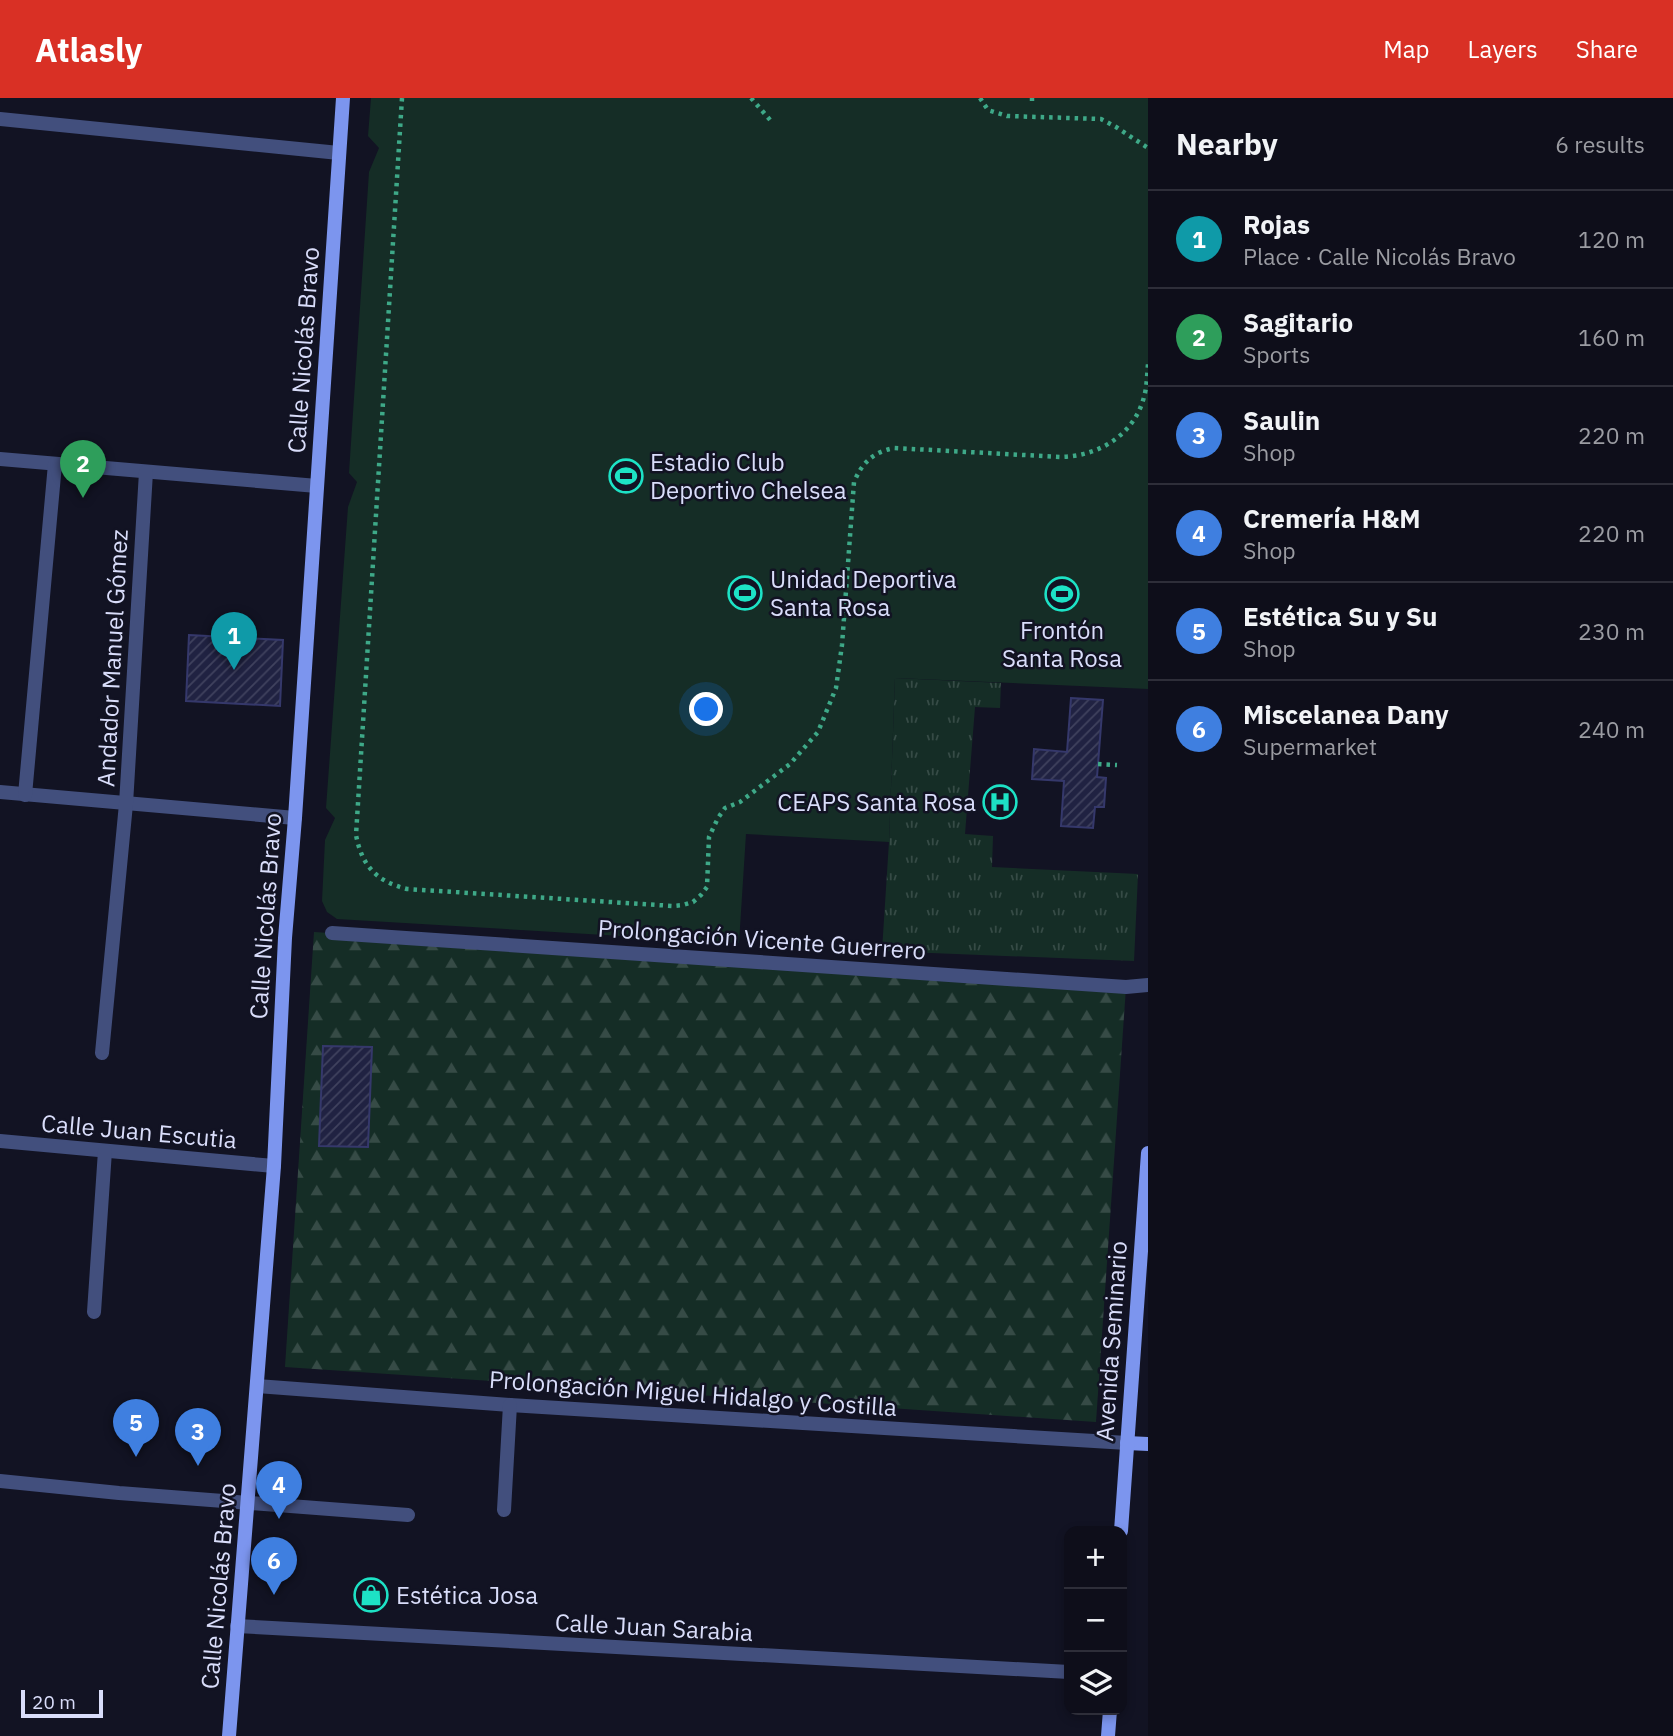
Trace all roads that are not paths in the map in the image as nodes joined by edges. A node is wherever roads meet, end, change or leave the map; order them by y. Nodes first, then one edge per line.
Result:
1 (343, 98) edge
2 (0, 119) edge
3 (340, 153) junction
4 (0, 459) edge
5 (55, 464) junction
6 (146, 472) junction
7 (317, 486) junction
8 (0, 792) edge
9 (25, 794) junction
10 (126, 804) junction
11 (295, 818) junction
12 (332, 933) dead end
13 (1148, 985) edge
14 (102, 1053) dead end
15 (0, 1141) edge
16 (105, 1151) junction
17 (1148, 1153) edge
18 (274, 1166) junction
19 (94, 1312) dead end
20 (257, 1387) junction
21 (510, 1405) junction
22 (1127, 1443) junction
23 (1148, 1444) edge
24 (0, 1481) edge
25 (247, 1504) junction
26 (504, 1510) dead end
27 (408, 1515) dead end
28 (1121, 1526) edge
29 (237, 1626) junction
30 (1064, 1672) edge
31 (1110, 1715) edge
32 (229, 1736) edge
33 (1108, 1736) edge

1 - 3 street, Calle Nicolás Bravo
2 - 3 street
3 - 7 street, Calle Nicolás Bravo
4 - 5 street
5 - 6 street
5 - 9 street
6 - 7 street
6 - 10 street, Andador Manuel Gómez
7 - 11 street, Calle Nicolás Bravo
8 - 9 street
9 - 10 street
10 - 11 street
10 - 14 street, Andador Manuel Gómez
11 - 18 street, Calle Nicolás Bravo
12 - 13 street, Prolongación Vicente Guerrero
15 - 16 street, Calle Juan Escutia
16 - 18 street, Calle Juan Escutia
16 - 19 street
17 - 22 street, Avenida Seminario
18 - 20 street, Calle Nicolás Bravo
20 - 21 street, Prolongación Miguel Hidalgo y Costilla
20 - 25 street, Calle Nicolás Bravo
21 - 22 street, Prolongación Miguel Hidalgo y Costilla
21 - 26 street
22 - 23 street
22 - 28 street, Avenida Seminario
24 - 25 street
25 - 27 street
25 - 29 street, Calle Nicolás Bravo
29 - 30 street, Calle Juan Sarabia
29 - 32 street, Calle Nicolás Bravo
31 - 33 street

